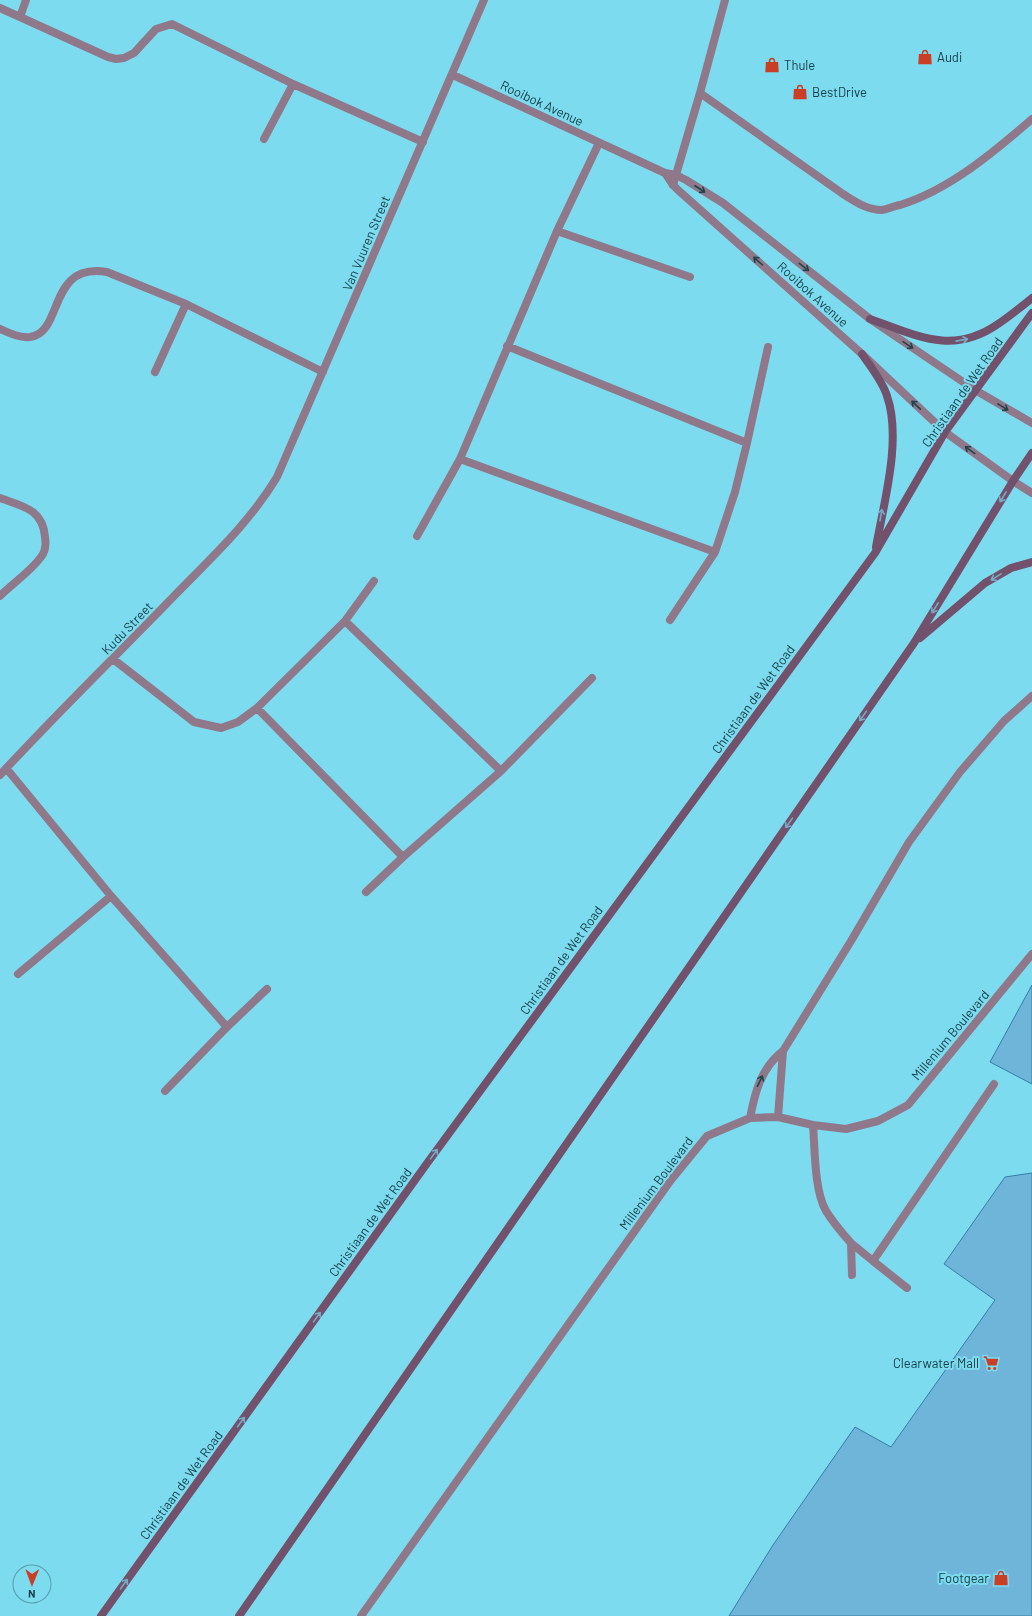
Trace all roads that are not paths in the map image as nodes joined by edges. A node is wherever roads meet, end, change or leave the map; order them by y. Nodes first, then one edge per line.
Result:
1 (26, 0) edge
2 (484, 0) edge
3 (725, 0) edge
4 (0, 8) edge
5 (20, 17) junction
6 (453, 74) junction
7 (293, 84) junction
8 (700, 93) junction
9 (1032, 119) edge
10 (264, 139) dead end
11 (422, 142) junction
12 (599, 142) junction
13 (665, 173) junction
14 (676, 175) junction
15 (673, 185) junction
16 (557, 231) junction
17 (690, 277) dead end
18 (1032, 298) edge
19 (186, 304) junction
20 (1032, 313) edge
21 (870, 319) junction
22 (0, 329) edge
23 (507, 346) junction
24 (768, 347) dead end
25 (862, 354) junction
26 (155, 372) dead end
27 (323, 372) junction
28 (975, 390) junction
29 (1032, 423) edge
30 (945, 432) junction
31 (747, 443) junction
32 (1032, 453) edge
33 (460, 459) junction
34 (1013, 481) junction
35 (1032, 493) edge
36 (267, 495) joint
37 (0, 498) edge
38 (417, 536) dead end
39 (715, 552) junction
40 (874, 553) junction
41 (1032, 562) edge
42 (374, 581) dead end
43 (0, 596) edge
44 (345, 620) junction
45 (670, 620) dead end
46 (914, 643) junction
47 (113, 659) junction
48 (592, 678) dead end
49 (1032, 696) edge
50 (257, 708) junction
51 (6, 768) junction
52 (501, 771) junction
53 (0, 775) edge
54 (403, 857) junction
55 (366, 892) dead end
56 (111, 896) junction
57 (1032, 954) edge
58 (18, 974) dead end
59 (267, 989) dead end
60 (227, 1027) junction
61 (784, 1051) junction
62 (994, 1084) dead end
63 (165, 1091) dead end
64 (778, 1117) junction
65 (750, 1118) junction
66 (813, 1124) junction
67 (851, 1243) junction
68 (873, 1261) junction
69 (852, 1275) dead end
70 (907, 1288) dead end
71 (101, 1616) edge
72 (238, 1616) edge
73 (361, 1616) edge

1 - 5 street
2 - 6 street, Van Vuuren Street
3 - 8 street
4 - 5 street
5 - 7 street
6 - 11 street, Van Vuuren Street
6 - 12 street, Rooibok Avenue
7 - 10 street
7 - 11 street
8 - 9 street
8 - 14 street
11 - 27 street, Van Vuuren Street
12 - 13 street, Rooibok Avenue
12 - 16 street
13 - 14 street, Rooibok Avenue
13 - 15 street, Rooibok Avenue
14 - 15 street
14 -> 21 street, Rooibok Avenue
25 -> 15 street, Rooibok Avenue
16 - 17 street
16 - 23 street
21 -> 18 main road
19 - 22 street
19 - 26 street
19 - 27 street
20 - 28 main road, Christiaan de Wet Road
21 -> 28 street, Rooibok Avenue
23 - 31 street
23 - 33 street
24 - 31 street
30 -> 25 street, Rooibok Avenue
40 -> 25 main road
27 - 36 street, Van Vuuren Street
28 -> 29 street
28 - 30 main road, Christiaan de Wet Road
34 -> 30 street
30 - 40 main road, Christiaan de Wet Road
31 - 39 street
32 - 34 main road
33 - 38 street
33 - 39 street
34 - 35 street
34 -> 46 main road
36 - 47 street, Kudu Street
37 - 43 street
39 - 45 street
71 -> 40 main road, Christiaan de Wet Road
41 -> 46 main road
42 - 44 street
44 - 50 street
44 - 52 street
46 -> 72 main road
47 - 50 street
47 - 51 street, Kudu Street
48 - 52 street
49 - 61 street
50 - 54 street
51 - 53 street, Kudu Street
51 - 56 street
52 - 54 street
54 - 55 street
56 - 58 street
56 - 60 street
57 - 66 street, Millenium Boulevard
59 - 60 street
60 - 63 street
61 - 64 street
65 -> 61 street
62 - 68 street
64 - 65 street, Millenium Boulevard
64 - 66 street, Millenium Boulevard
65 - 73 street, Millenium Boulevard
66 - 67 street
67 - 68 street
67 - 69 street
68 - 70 street

